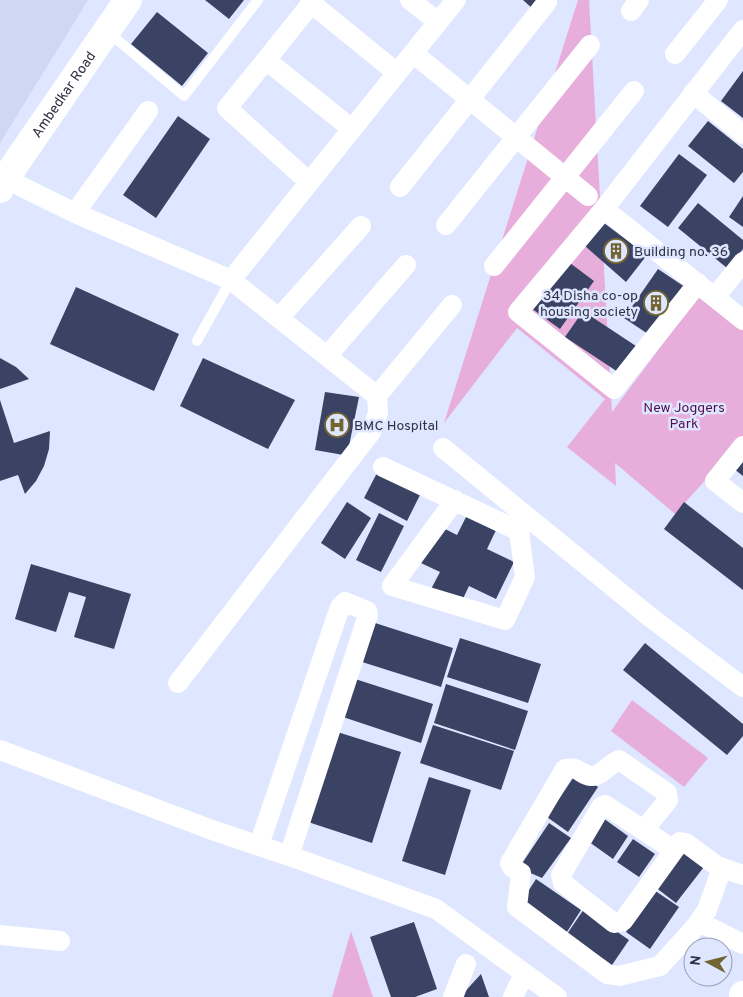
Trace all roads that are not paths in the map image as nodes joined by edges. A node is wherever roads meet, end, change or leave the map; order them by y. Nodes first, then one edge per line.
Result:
1 (113, 0) edge
2 (128, 0) edge
3 (258, 0) edge
4 (410, 0) edge
5 (456, 0) edge
6 (718, 0) edge
7 (312, 2) edge
8 (547, 2) dead end
9 (438, 22) junction
10 (743, 30) edge
11 (106, 31) junction
12 (590, 46) dead end
13 (413, 53) junction
14 (675, 54) dead end
15 (266, 60) junction
16 (398, 73) junction
17 (634, 91) dead end
18 (693, 93) junction
19 (470, 99) junction
20 (148, 111) dead end
21 (352, 129) junction
22 (743, 134) edge
23 (516, 137) junction
24 (1, 177) edge
25 (565, 177) junction
26 (309, 182) junction
27 (400, 187) dead end
28 (588, 196) dead end
29 (604, 209) junction
30 (75, 213) junction
31 (446, 225) dead end
32 (361, 226) dead end
33 (743, 262) edge
34 (406, 265) dead end
35 (494, 266) dead end
36 (231, 280) junction
37 (698, 284) junction
38 (715, 298) junction
39 (452, 305) dead end
40 (280, 318) junction
41 (743, 320) edge
42 (197, 341) dead end
43 (328, 356) junction
44 (377, 396) junction
45 (743, 446) edge
46 (443, 448) dead end
47 (383, 467) dead end
48 (506, 498) junction
49 (455, 500) junction
50 (743, 503) edge
51 (489, 517) junction
52 (178, 683) dead end
53 (743, 687) edge
54 (0, 750) edge
55 (644, 830) junction
56 (261, 840) junction
57 (674, 850) junction
58 (290, 851) junction
59 (722, 868) junction
60 (743, 875) edge
61 (699, 922) junction
62 (0, 935) edge
63 (60, 941) dead end
64 (743, 944) edge
65 (466, 964) dead end
66 (524, 974) junction
67 (453, 997) edge
68 (513, 997) edge
69 (558, 997) edge

1 - 24 street, Ambedkar Road
2 - 11 street, Ambedkar Road
3 - 11 lane
4 - 9 street
5 - 9 street
6 - 14 street
7 - 15 street
7 - 16 street
8 - 19 street
9 - 13 street
10 - 18 street
11 - 24 street, Ambedkar Road
12 - 23 street
13 - 16 street
13 - 19 street
15 - 21 street
15 - 26 street
16 - 21 street
17 - 25 street
18 - 22 street
18 - 29 street
19 - 23 street
19 - 27 street
20 - 30 street
21 - 26 street
23 - 25 street
23 - 31 street
24 - 30 street
25 - 28 street
25 - 35 street
26 - 36 street
29 - 37 street
29 - 37 street
30 - 36 street
32 - 40 street
33 - 38 street
34 - 43 street
36 - 40 street
36 - 42 lane
37 - 38 street
38 - 41 street
39 - 44 street
40 - 43 street
43 - 44 street
44 - 52 street
45 - 50 street
46 - 48 street
47 - 49 street
48 - 51 street
48 - 53 street
49 - 51 street
49 - 51 street
54 - 56 street
55 - 57 street
55 - 57 street
55 - 61 street
56 - 58 street
56 - 58 street
57 - 59 street
58 - 66 street
59 - 60 street
59 - 61 street
61 - 64 street
62 - 63 street
65 - 67 street
66 - 68 street
66 - 69 street

